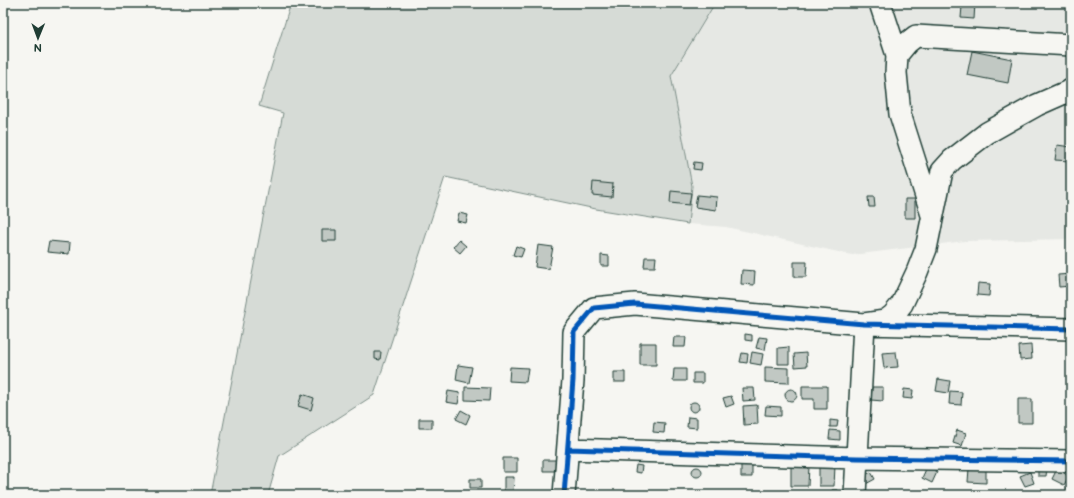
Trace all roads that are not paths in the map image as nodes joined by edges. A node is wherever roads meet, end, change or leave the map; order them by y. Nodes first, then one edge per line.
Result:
1 (880, 3) edge
2 (1071, 45) edge
3 (897, 55) junction
4 (1071, 90) edge
5 (932, 217) junction
6 (864, 324) junction
7 (1071, 329) edge
8 (568, 449) junction
9 (857, 458) junction
10 (1071, 461) edge
11 (564, 495) edge
12 (855, 495) edge

1 - 3 street
2 - 3 street
3 - 5 street
4 - 5 street
5 - 6 street
6 - 7 street
6 - 8 street
6 - 9 street
8 - 9 street
8 - 11 street
9 - 10 street
9 - 12 street

